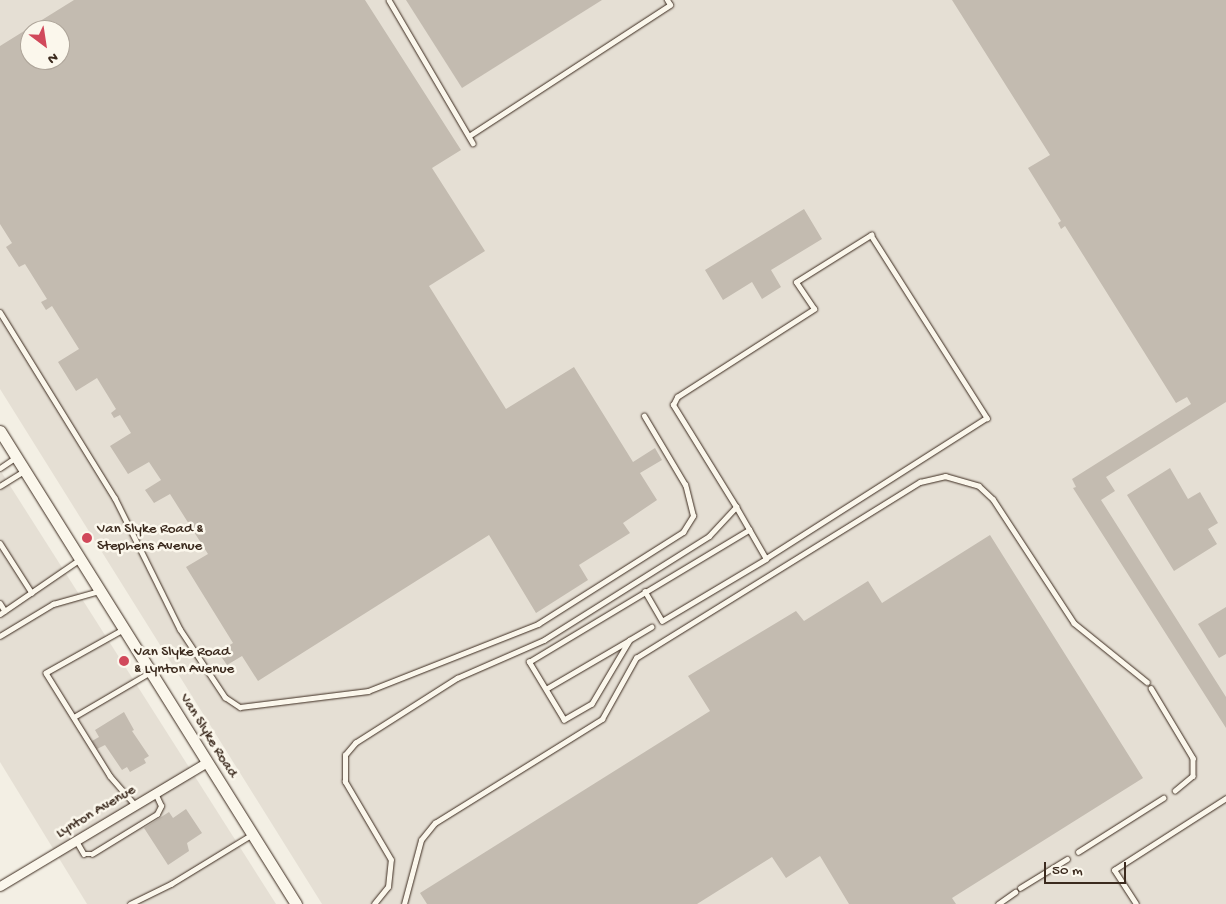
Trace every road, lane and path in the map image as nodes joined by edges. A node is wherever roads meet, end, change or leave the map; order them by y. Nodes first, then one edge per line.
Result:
1 (389, 0) edge
2 (667, 0) edge
3 (469, 136) junction
4 (473, 143) dead end
5 (0, 312) edge
6 (644, 416) dead end
7 (0, 431) edge
8 (16, 457) junction
9 (0, 468) edge
10 (25, 470) junction
11 (0, 486) edge
12 (736, 507) junction
13 (749, 530) junction
14 (0, 543) edge
15 (80, 559) junction
16 (766, 559) junction
17 (100, 590) junction
18 (645, 590) junction
19 (32, 593) junction
20 (0, 603) edge
21 (2, 612) edge
22 (652, 627) dead end
23 (124, 629) junction
24 (0, 636) edge
25 (630, 640) junction
26 (150, 672) junction
27 (1147, 682) dead end
28 (1151, 688) dead end
29 (546, 690) junction
30 (74, 717) junction
31 (207, 762) junction
32 (1175, 791) dead end
33 (154, 793) junction
34 (1163, 798) dead end
35 (1226, 798) edge
36 (136, 805) junction
37 (252, 834) junction
38 (76, 840) junction
39 (1078, 852) dead end
40 (1067, 859) dead end
41 (0, 886) edge
42 (1020, 888) dead end
43 (1015, 892) dead end
44 (130, 904) edge
45 (296, 904) edge
46 (374, 904) edge
47 (404, 904) edge
48 (998, 904) edge
49 (1136, 904) edge

1 - 3 lane
2 - 3 lane
3 - 4 lane
5 - 6 lane
7 - 8 street, Van Slyke Road
8 - 9 lane
8 - 10 street, Van Slyke Road
10 - 11 lane
10 - 15 street, Van Slyke Road
12 - 13 lane
12 - 16 lane
12 - 46 lane
13 - 16 lane
13 - 18 lane
14 - 19 lane
15 - 17 street, Van Slyke Road
15 - 19 lane
16 - 18 lane
17 - 23 street, Van Slyke Road
17 - 24 lane
18 - 29 lane
19 - 21 lane
20 - 21 lane
22 - 25 lane
23 - 26 street, Van Slyke Road
23 - 30 lane
25 - 29 lane
25 - 29 lane
26 - 30 lane
26 - 31 street, Van Slyke Road
27 - 47 lane
28 - 32 lane
30 - 36 lane
31 - 33 street, Lynton Avenue
31 - 37 street, Van Slyke Road
33 - 36 street, Lynton Avenue
33 - 38 lane
34 - 39 lane
35 - 49 lane
36 - 38 street, Lynton Avenue
37 - 44 lane
37 - 45 street, Van Slyke Road
38 - 41 street, Lynton Avenue
40 - 42 lane
43 - 48 lane

